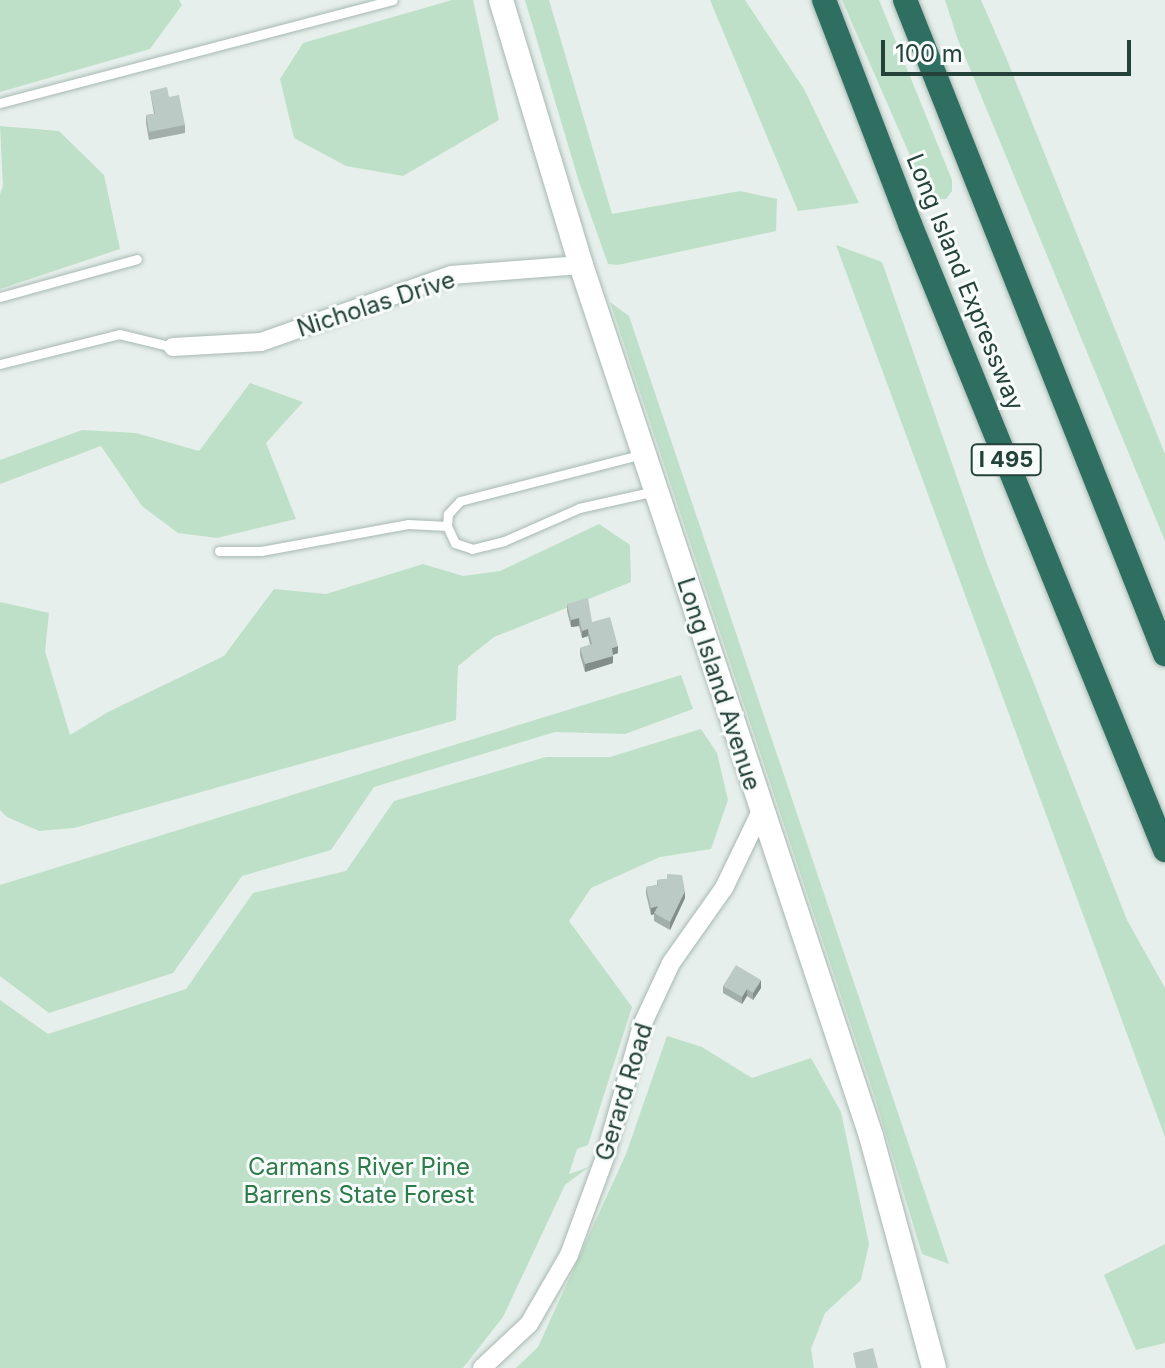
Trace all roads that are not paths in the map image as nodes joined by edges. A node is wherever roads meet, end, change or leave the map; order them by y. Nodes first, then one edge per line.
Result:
1 (393, 0) edge
2 (501, 0) edge
3 (810, 0) edge
4 (824, 0) edge
5 (905, 0) edge
6 (920, 0) edge
7 (852, 67) junction
8 (0, 103) edge
9 (984, 196) junction
10 (137, 259) dead end
11 (581, 265) junction
12 (0, 297) edge
13 (173, 347) joint
14 (0, 364) edge
15 (643, 454) junction
16 (655, 491) junction
17 (447, 526) junction
18 (219, 551) dead end
19 (1165, 654) edge
20 (761, 811) junction
21 (1165, 850) edge
22 (482, 1368) edge
23 (934, 1368) edge

1 - 8 lane
2 - 11 street, Long Island Avenue
3 - 7 highway
4 - 7 highway, Long Island Expressway / I 495
5 - 9 highway, Long Island Expressway
6 - 9 highway
7 - 21 highway, Long Island Expressway / I 495
9 - 19 highway, Long Island Expressway
10 - 12 lane
11 - 13 street, Nicholas Drive
11 - 15 street, Long Island Avenue
13 - 14 lane
15 - 16 street, Long Island Avenue
15 - 17 lane
16 - 17 lane
16 - 20 street, Long Island Avenue
17 - 18 lane
20 - 22 street, Gerard Road
20 - 23 street, Long Island Avenue

